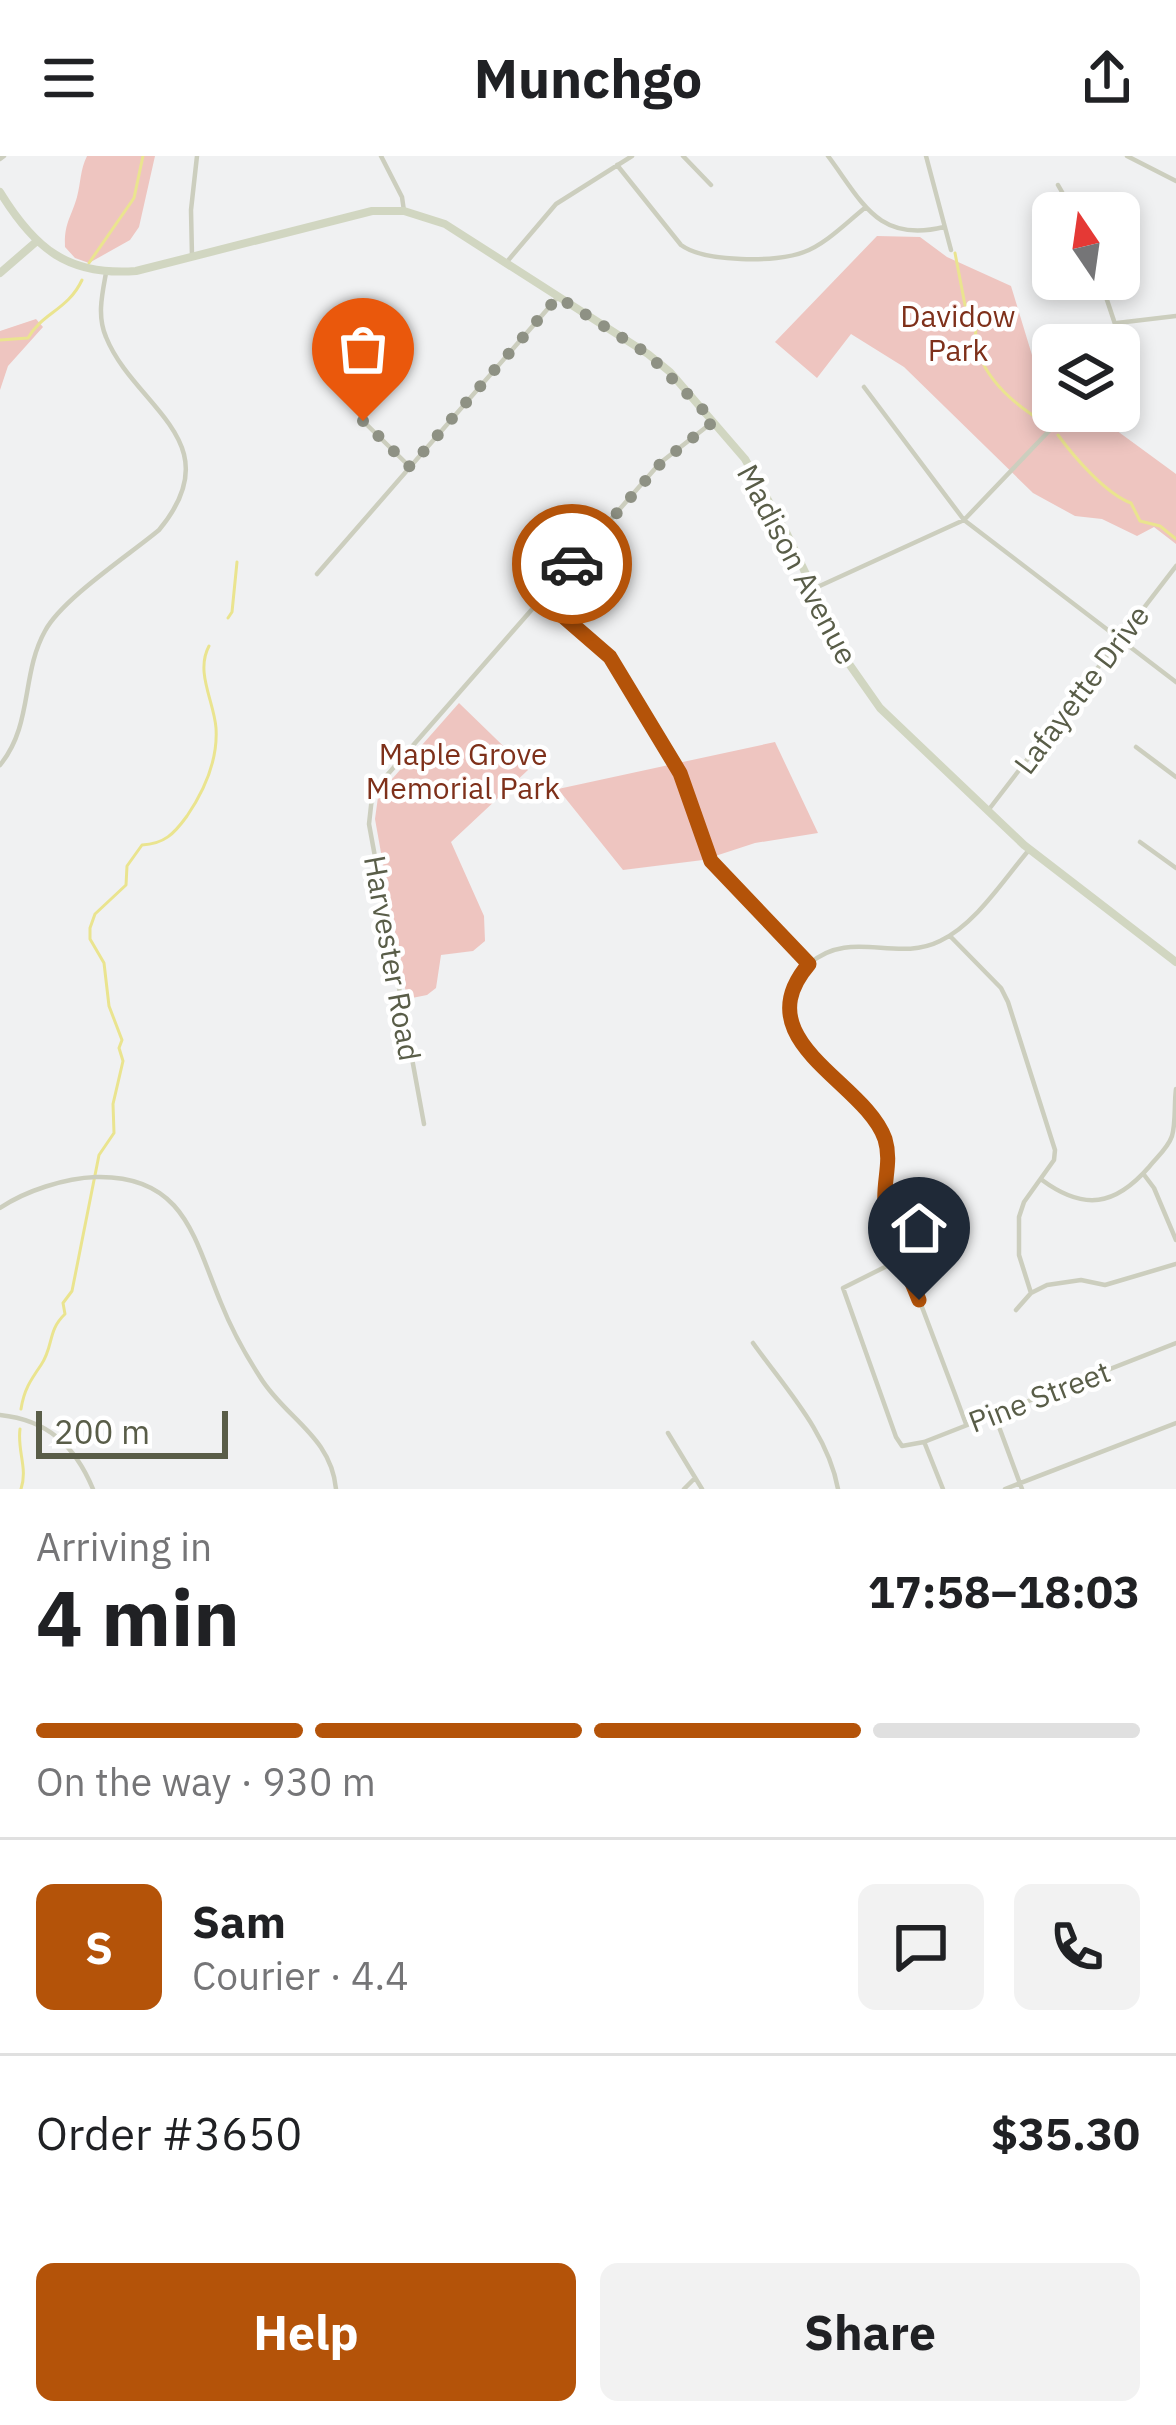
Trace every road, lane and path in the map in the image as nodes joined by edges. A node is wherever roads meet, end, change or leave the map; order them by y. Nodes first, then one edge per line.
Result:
1 (197, 156) edge
2 (381, 156) edge
3 (632, 156) edge
4 (683, 156) edge
5 (828, 156) edge
6 (926, 156) edge
7 (1126, 156) edge
8 (617, 165) junction
9 (1176, 182) edge
10 (711, 185) dead end
11 (1058, 185) dead end
12 (0, 192) edge
13 (1062, 192) edge
14 (866, 207) junction
15 (404, 211) junction
16 (944, 227) junction
17 (37, 241) junction
18 (951, 250) dead end
19 (192, 256) junction
20 (505, 264) junction
21 (0, 273) edge
22 (106, 273) junction
23 (558, 297) junction
24 (1107, 300) edge
25 (1176, 316) edge
26 (1115, 324) joint
27 (324, 333) dead end
28 (864, 387) dead end
29 (714, 421) junction
30 (1048, 432) edge
31 (410, 467) junction
32 (964, 520) junction
33 (1176, 566) edge
34 (317, 574) dead end
35 (813, 589) junction
36 (542, 598) junction
37 (1120, 638) junction
38 (1176, 682) edge
39 (1136, 747) dead end
40 (0, 765) edge
41 (1176, 777) edge
42 (987, 813) junction
43 (1140, 842) dead end
44 (1030, 849) junction
45 (1176, 868) edge
46 (950, 936) junction
47 (1176, 962) edge
48 (809, 964) junction
49 (1176, 1089) edge
50 (424, 1124) dead end
51 (1143, 1174) junction
52 (1041, 1179) junction
53 (0, 1208) edge
54 (1176, 1240) edge
55 (904, 1258) junction
56 (1176, 1264) edge
57 (1031, 1293) junction
58 (1016, 1310) dead end
59 (753, 1343) dead end
60 (1176, 1343) edge
61 (0, 1414) edge
62 (994, 1415) junction
63 (1176, 1423) edge
64 (966, 1424) junction
65 (668, 1433) dead end
66 (924, 1442) junction
67 (695, 1478) junction
68 (1021, 1486) edge
69 (93, 1489) edge
70 (336, 1489) edge
71 (684, 1489) edge
72 (702, 1489) edge
73 (838, 1489) edge
74 (943, 1489) edge
75 (1005, 1489) edge

1 - 19 street
2 - 15 street
3 - 8 street
4 - 10 street
5 - 14 street
6 - 16 street
7 - 9 street
8 - 14 street
8 - 20 street
11 - 13 street
12 - 17 street
14 - 16 street
15 - 19 street, Madison Avenue
15 - 20 street, Madison Avenue
16 - 18 street
17 - 21 street
17 - 22 street
19 - 22 street, Madison Avenue
20 - 23 street, Madison Avenue
22 - 40 street
23 - 29 street, Madison Avenue
23 - 31 street
24 - 26 street
25 - 26 street
27 - 31 street
28 - 32 street
29 - 35 street, Madison Avenue
29 - 36 street, Harvester Road
30 - 32 street
31 - 34 street
32 - 35 street
32 - 37 street
33 - 37 street, Lafayette Drive
35 - 42 street, Madison Avenue
36 - 48 street
36 - 50 street, Harvester Road
37 - 38 street
37 - 42 street, Lafayette Drive
39 - 41 street
42 - 44 street, Madison Avenue
43 - 45 street
44 - 46 street
44 - 47 street, Madison Avenue
46 - 48 street
46 - 52 street
48 - 55 street
49 - 51 street
51 - 52 street
51 - 54 street
52 - 57 street
53 - 70 street
55 - 64 street
55 - 66 street, Pine Street
56 - 57 street
57 - 58 street
59 - 73 street
60 - 62 street, Pine Street
61 - 69 street
62 - 64 street, Pine Street
62 - 68 street
63 - 68 street
64 - 66 street, Pine Street
65 - 67 street
66 - 74 street
67 - 71 street
67 - 72 street
68 - 75 street

